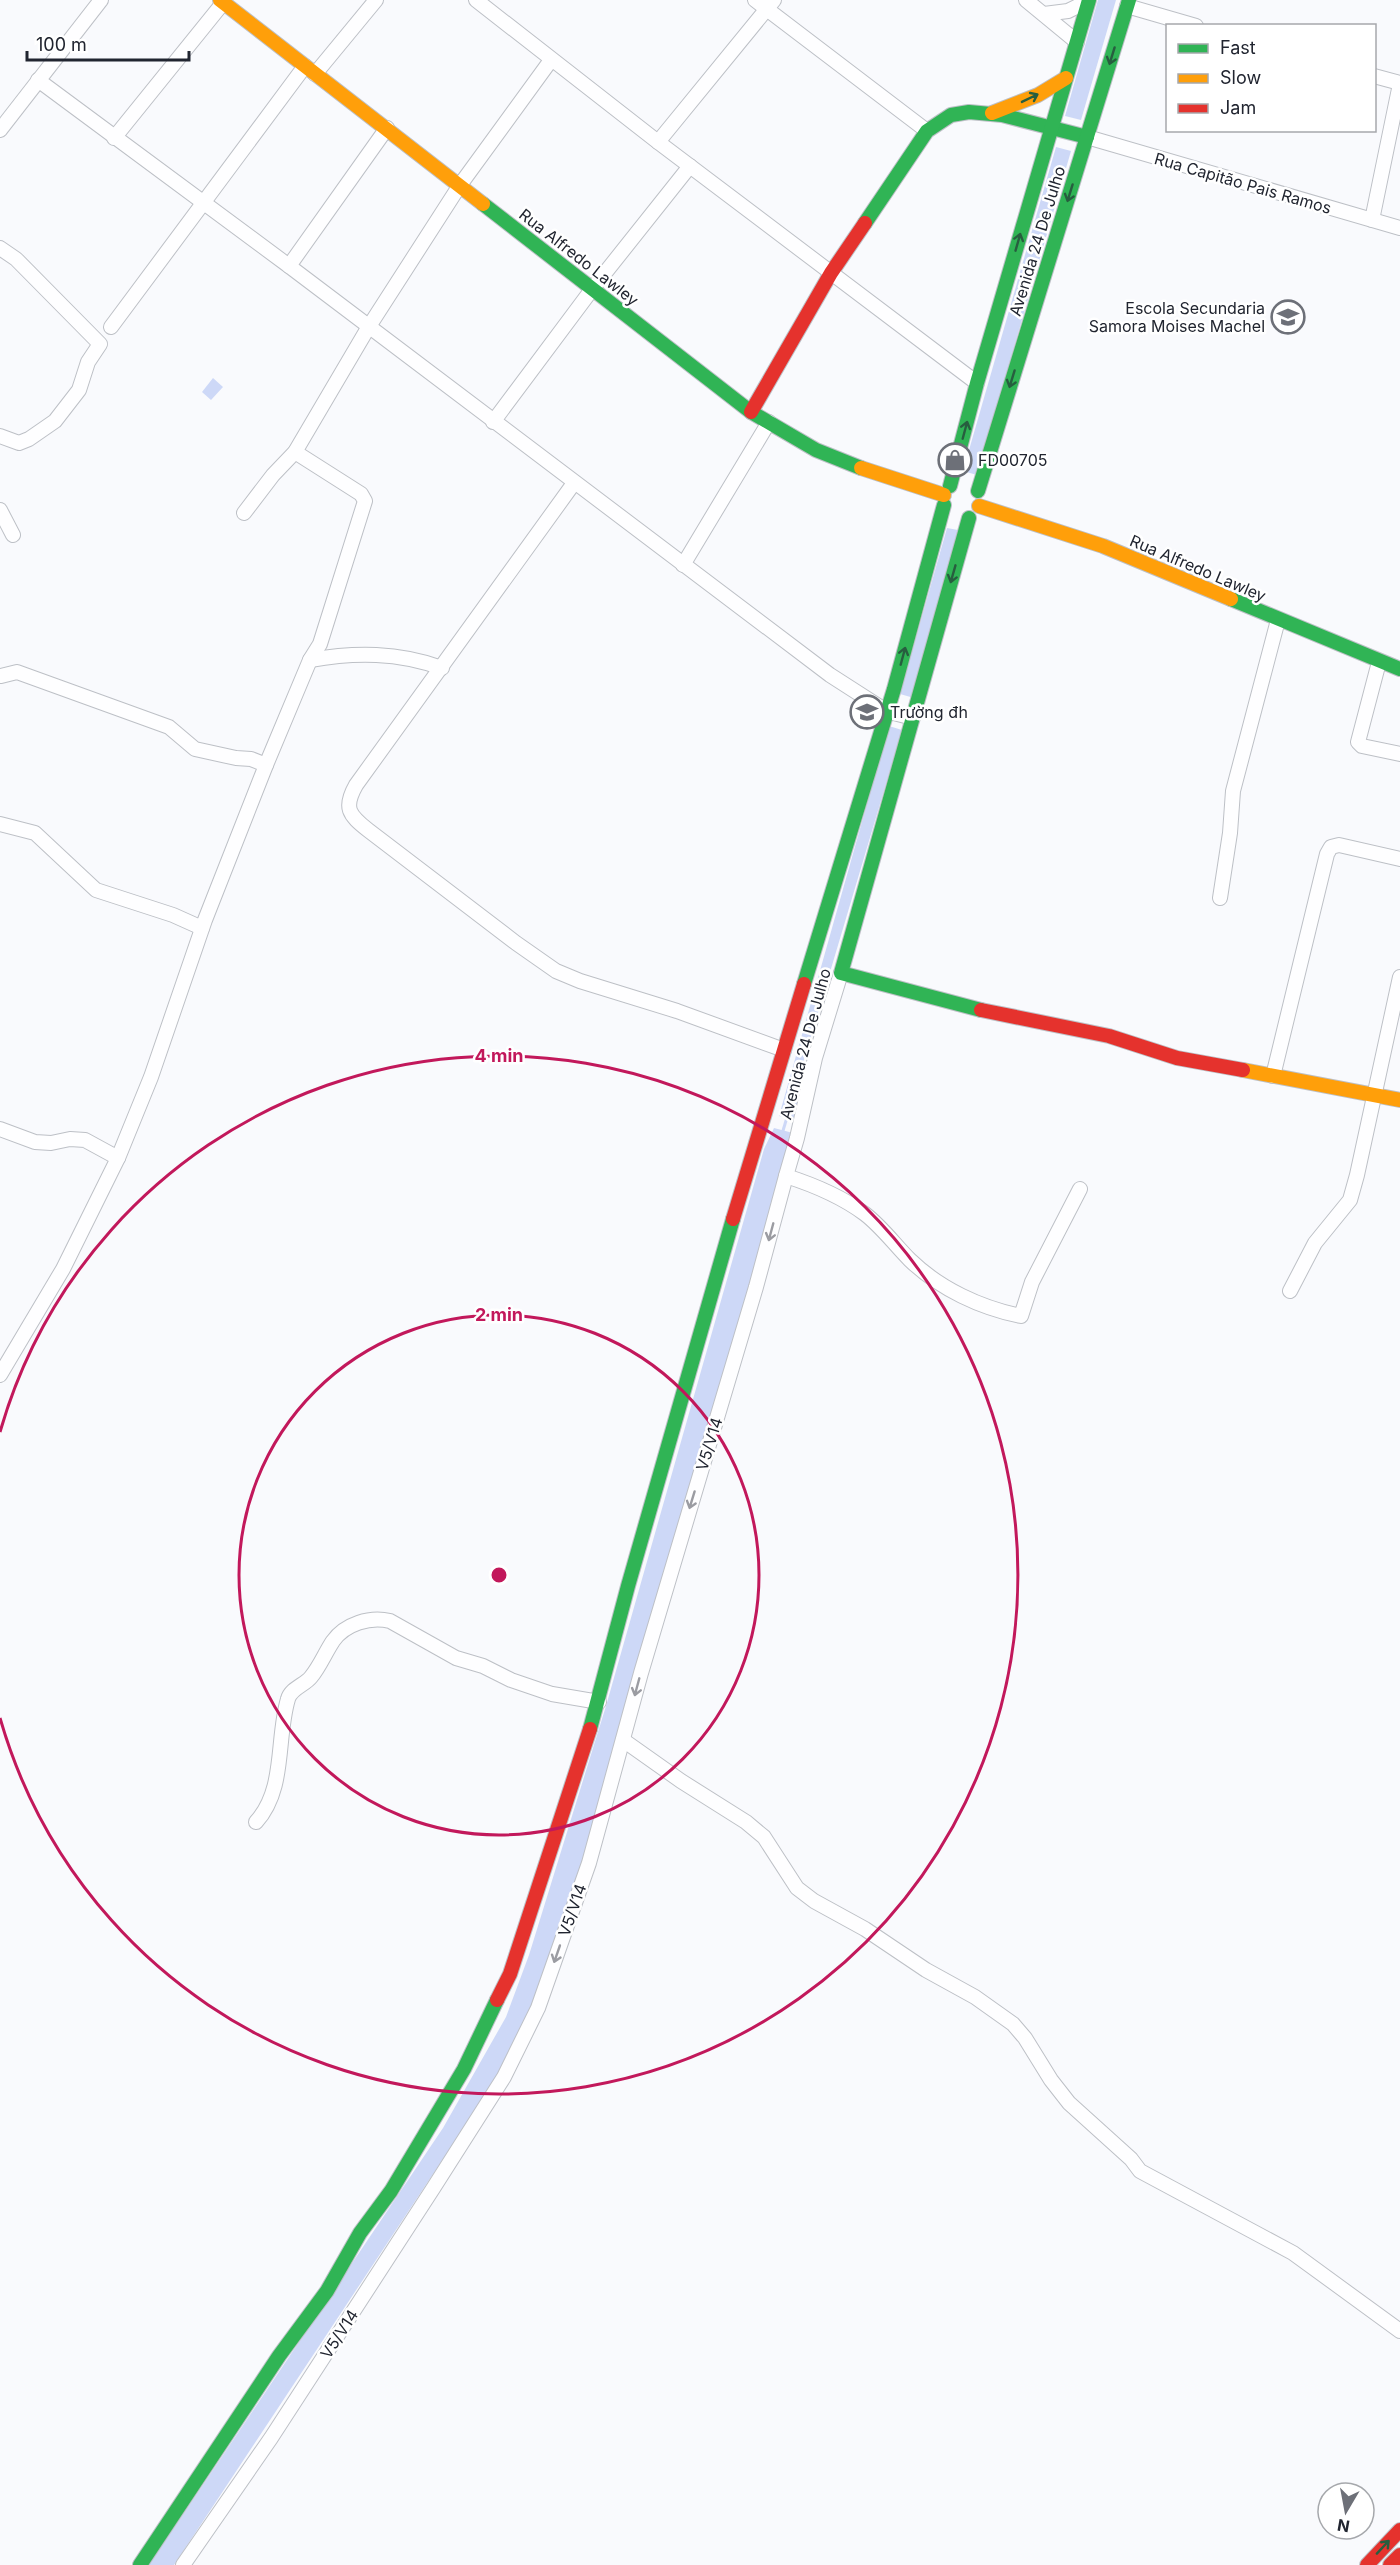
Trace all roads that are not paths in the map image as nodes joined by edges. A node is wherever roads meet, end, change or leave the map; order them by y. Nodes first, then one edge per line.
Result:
1 (101, 0) edge
2 (376, 0) edge
3 (476, 0) edge
4 (755, 0) edge
5 (1026, 0) edge
6 (222, 1) edge
7 (1089, 1) edge
8 (1128, 3) edge
9 (770, 4) edge
10 (1044, 14) junction
11 (1190, 24) edge
12 (1077, 42) junction
13 (551, 60) junction
14 (310, 70) junction
15 (1376, 77) edge
16 (1066, 78) junction
17 (38, 80) junction
18 (1400, 84) edge
19 (992, 113) junction
20 (387, 128) junction
21 (1051, 128) junction
22 (0, 130) edge
23 (927, 131) junction
24 (1087, 137) junction
25 (114, 138) junction
26 (658, 142) junction
27 (1395, 144) edge
28 (690, 166) junction
29 (460, 185) junction
30 (203, 202) junction
31 (1372, 220) junction
32 (1400, 228) edge
33 (0, 248) edge
34 (289, 266) junction
35 (831, 273) junction
36 (593, 288) junction
37 (111, 327) dead end
38 (368, 328) junction
39 (977, 383) junction
40 (751, 412) junction
41 (493, 422) junction
42 (769, 422) junction
43 (0, 436) edge
44 (295, 452) junction
45 (574, 483) junction
46 (978, 491) junction
47 (946, 496) junction
48 (979, 506) junction
49 (0, 510) edge
50 (244, 513) dead end
51 (969, 518) junction
52 (13, 535) dead end
53 (683, 565) junction
54 (1278, 620) junction
55 (310, 660) junction
56 (1379, 662) junction
57 (441, 668) junction
58 (1400, 669) edge
59 (1, 676) edge
60 (886, 711) junction
61 (913, 718) junction
62 (1400, 754) edge
63 (266, 765) junction
64 (0, 824) edge
65 (1400, 859) edge
66 (1220, 898) dead end
67 (202, 928) junction
68 (842, 973) junction
69 (1400, 977) edge
70 (784, 1050) junction
71 (1273, 1076) junction
72 (1374, 1095) junction
73 (1400, 1100) edge
74 (0, 1129) edge
75 (118, 1158) junction
76 (786, 1176) junction
77 (1080, 1189) dead end
78 (1290, 1291) dead end
79 (0, 1375) edge
80 (599, 1702) junction
81 (623, 1740) junction
82 (256, 1822) dead end
83 (1400, 2331) edge
84 (1400, 2530) edge
85 (1400, 2555) edge
86 (140, 2565) edge
87 (183, 2565) edge
88 (1367, 2565) edge
89 (1390, 2565) edge

1 - 17 street
2 - 14 street
3 - 13 street
4 - 9 street
5 - 10 street
6 - 14 main road, Rua Alfredo Lawley
6 - 25 street
7 - 10 street
7 - 12 main road
8 - 11 street
8 -> 24 main road, Avenida 24 De Julho
9 - 23 street
9 - 26 street
10 - 12 street
12 - 16 main road
13 - 26 street
13 - 29 street
14 - 20 main road, Rua Alfredo Lawley
14 - 30 street
15 - 18 street
19 -> 16 main road
16 - 21 main road
17 - 22 street
17 - 25 street
18 - 27 street
19 - 21 main road
19 - 23 main road
20 - 29 main road, Rua Alfredo Lawley
20 - 34 street
21 - 24 main road
39 -> 21 main road
23 - 35 main road
24 - 31 street, Rua Capitão Pais Ramos
24 -> 46 main road, Avenida 24 De Julho
25 - 30 street
26 - 28 street
27 - 31 street
28 - 35 street
28 - 36 street
29 - 36 main road, Rua Alfredo Lawley
29 - 38 street
30 - 34 street
30 - 37 street
31 - 32 street, Rua Capitão Pais Ramos
33 - 43 street
34 - 38 street
35 - 39 street
35 - 40 main road
36 - 40 main road, Rua Alfredo Lawley
36 - 41 street
38 - 41 street
38 - 44 street
47 -> 39 main road
40 - 42 main road, Rua Alfredo Lawley
41 - 45 street
42 - 47 main road, Rua Alfredo Lawley
42 - 53 street
44 - 50 street
44 - 55 street
45 - 53 street
45 - 57 street
46 - 47 main road
46 - 48 main road
47 - 51 main road
60 -> 47 main road
48 - 51 main road
48 - 54 main road, Rua Alfredo Lawley
49 - 52 street
51 -> 61 main road, Avenida 24 De Julho
53 - 60 street
54 - 56 main road, Rua Alfredo Lawley
54 - 66 street
55 - 57 street
55 - 63 street
56 - 58 main road, Rua Alfredo Lawley
56 - 62 street
57 - 70 street
59 - 63 street
60 - 61 street
60 - 70 main road
61 - 68 main road, Avenida 24 De Julho
63 - 67 street
64 - 67 street
65 - 71 street
67 - 75 street
68 - 71 main road
68 - 76 street, Avenida 24 De Julho
69 - 72 street
70 - 80 main road
71 - 72 main road
72 - 73 main road
72 - 78 street
74 - 75 street
75 - 79 street
76 - 77 street
76 -> 81 street, V5/V14
80 - 82 street
80 - 86 main road
81 - 83 street
81 -> 87 street, V5/V14
88 -> 84 main road
85 - 89 main road

